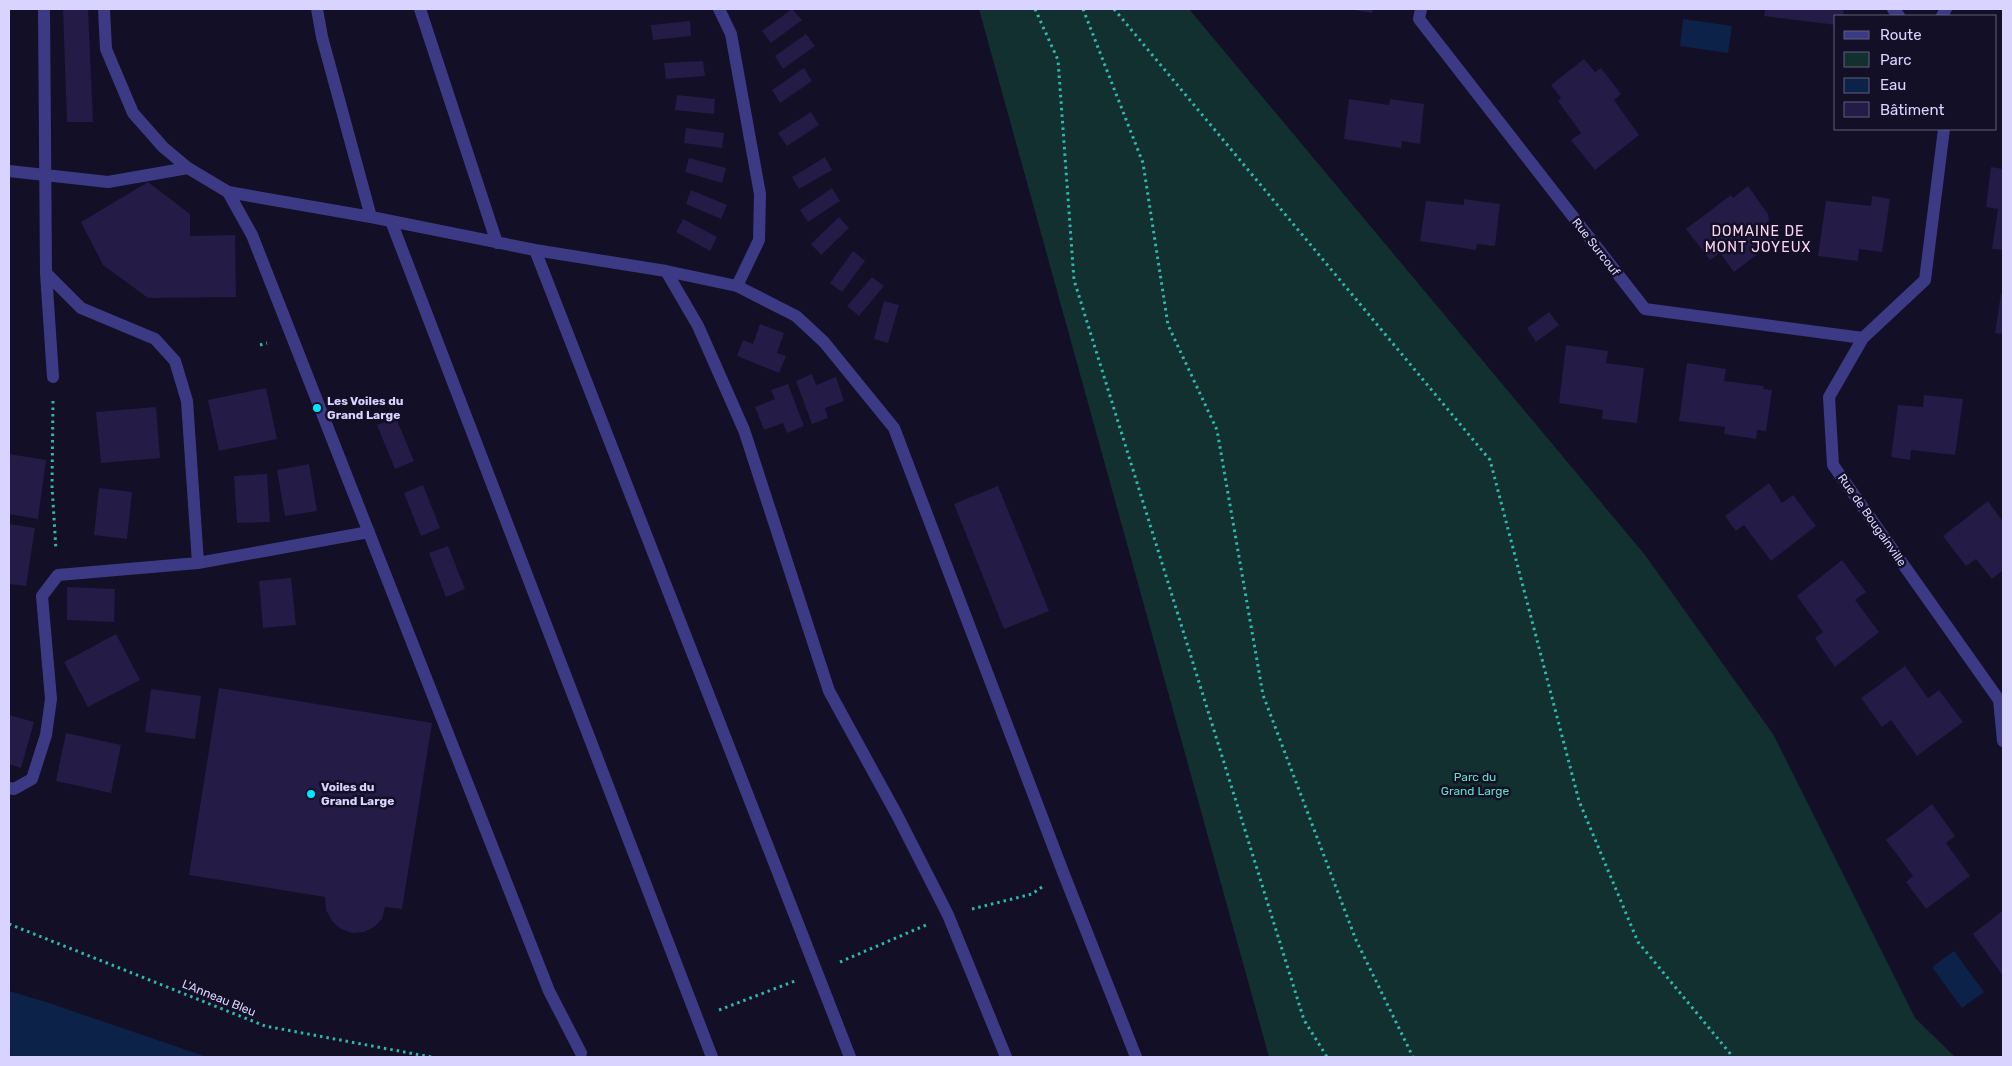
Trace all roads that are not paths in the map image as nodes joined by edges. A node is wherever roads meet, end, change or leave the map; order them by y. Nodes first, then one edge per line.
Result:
1 (44, 9) edge
2 (104, 9) edge
3 (317, 9) edge
4 (420, 9) edge
5 (719, 9) edge
6 (1421, 9) edge
7 (1944, 130) edge
8 (188, 168) junction
9 (9, 171) edge
10 (46, 176) junction
11 (228, 192) junction
12 (371, 217) junction
13 (391, 222) junction
14 (497, 242) junction
15 (535, 250) junction
16 (666, 271) junction
17 (46, 273) junction
18 (737, 286) junction
19 (1863, 338) junction
20 (53, 377) road end
21 (369, 532) junction
22 (198, 563) junction
23 (2003, 741) edge
24 (9, 788) edge
25 (580, 1053) dead end
26 (712, 1057) edge
27 (850, 1057) edge
28 (1006, 1057) edge
29 (1136, 1057) edge

1 - 10 street
2 - 8 street
3 - 12 street
4 - 14 street
5 - 18 street
6 - 19 street, Rue Surcouf
7 - 19 street, Rue de Bougainville
8 - 10 street
8 - 11 street
9 - 10 street
10 - 17 street
11 - 12 street
11 - 21 street
12 - 13 street
13 - 14 street
13 - 26 street
14 - 15 street
15 - 16 street
15 - 27 street
16 - 18 street
16 - 28 street
17 - 20 street
17 - 22 street
18 - 29 street
19 - 23 street, Rue de Bougainville
21 - 22 street
21 - 25 street
22 - 24 street

